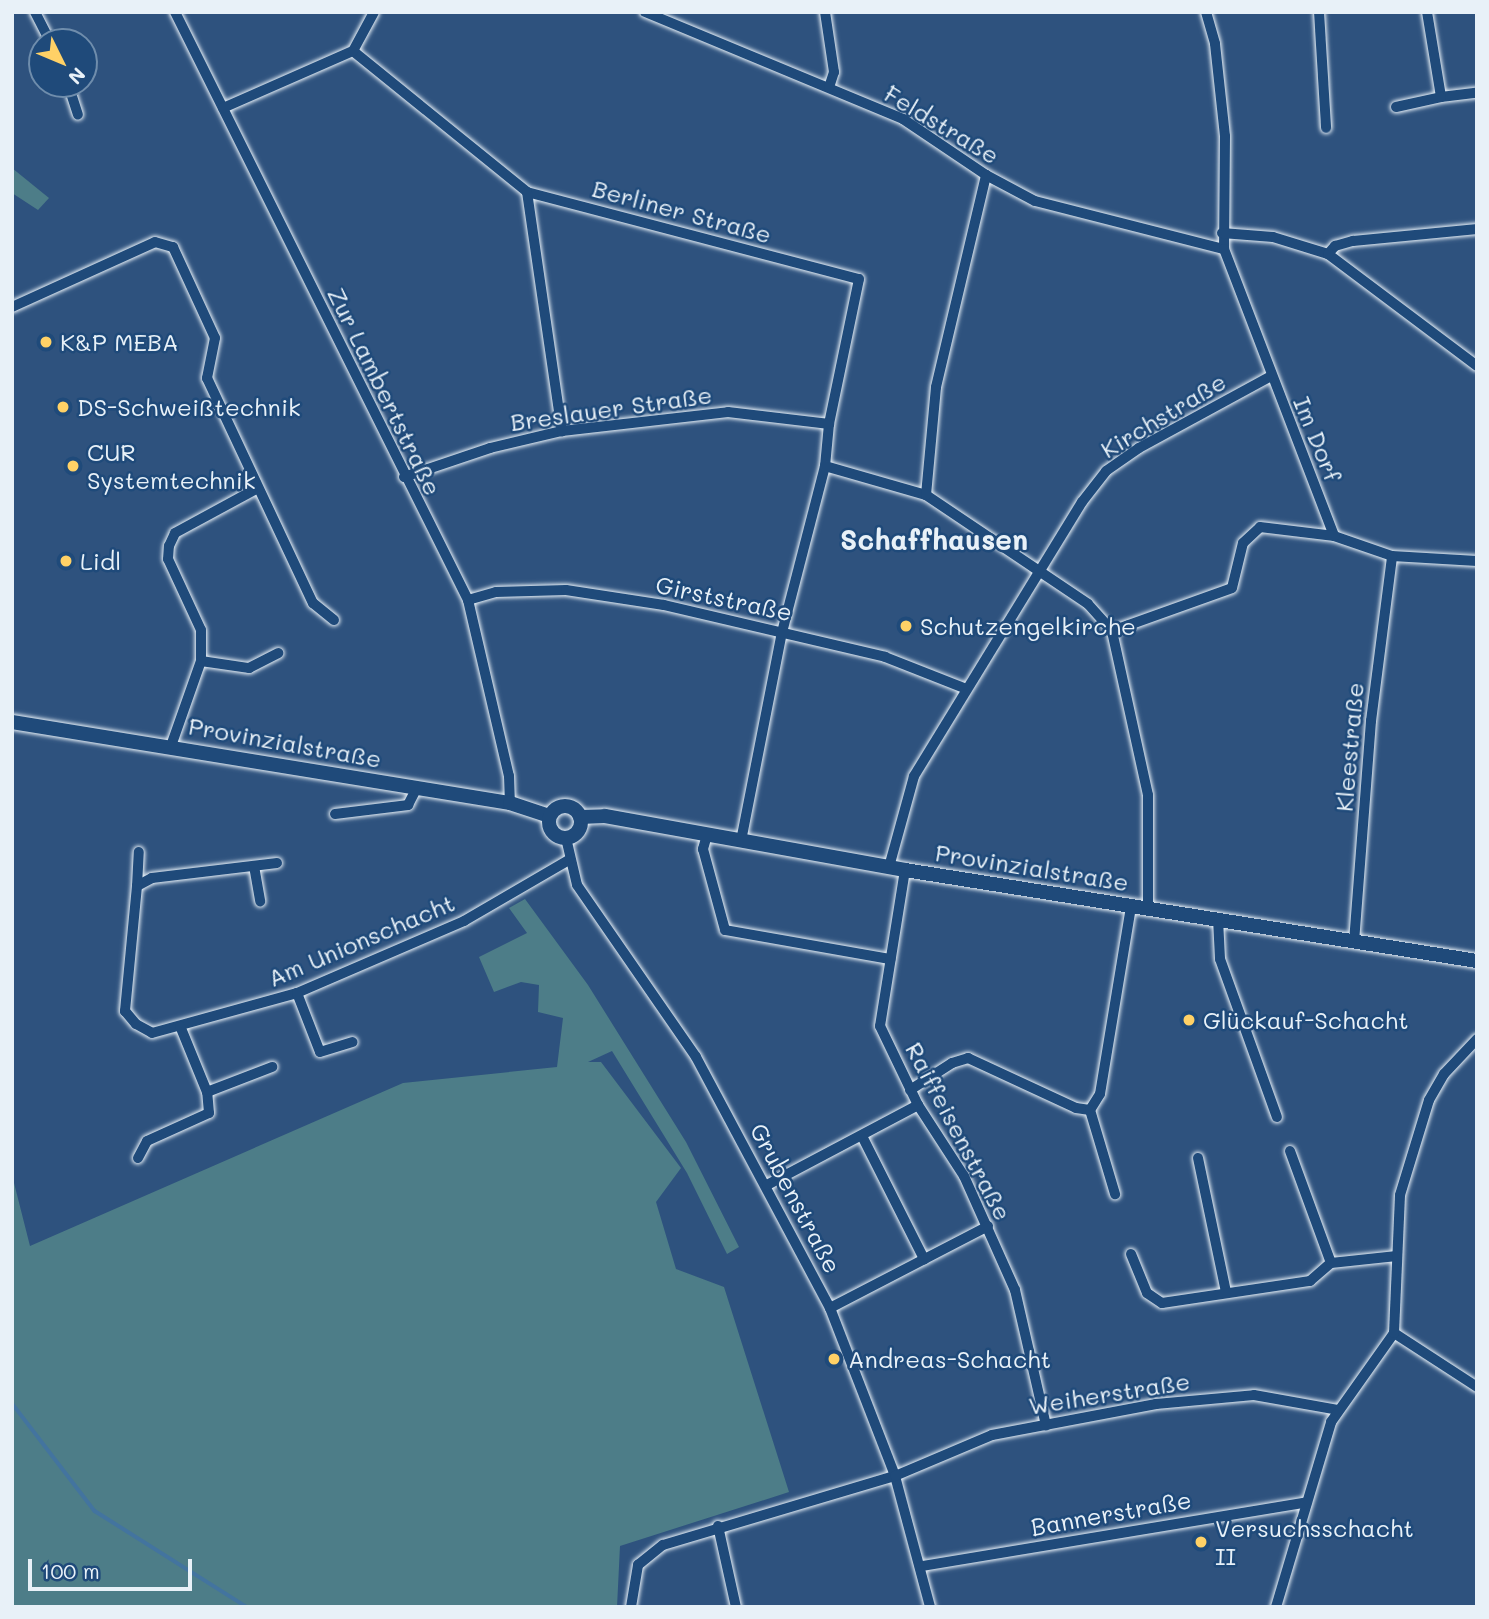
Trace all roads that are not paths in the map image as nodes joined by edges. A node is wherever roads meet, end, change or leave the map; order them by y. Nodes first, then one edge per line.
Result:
1 (35, 12) edge
2 (175, 12) edge
3 (374, 12) edge
4 (645, 12) edge
5 (825, 12) edge
6 (1206, 12) edge
7 (1318, 12) edge
8 (1427, 12) edge
9 (669, 18) edge
10 (43, 28) edge
11 (353, 51) junction
12 (829, 87) junction
13 (1476, 93) edge
14 (1441, 97) junction
15 (73, 98) edge
16 (1396, 107) dead end
17 (223, 108) junction
18 (78, 114) dead end
19 (1326, 128) dead end
20 (986, 175) junction
21 (527, 192) junction
22 (1477, 229) edge
23 (1223, 233) junction
24 (1224, 249) junction
25 (1328, 254) junction
26 (12, 307) edge
27 (1477, 366) edge
28 (1271, 376) junction
29 (829, 424) junction
30 (562, 431) junction
31 (825, 466) junction
32 (404, 477) junction
33 (258, 488) junction
34 (926, 495) junction
35 (1334, 536) junction
36 (1392, 556) junction
37 (1477, 561) edge
38 (1040, 570) junction
39 (468, 600) junction
40 (334, 620) dead end
41 (1112, 631) junction
42 (782, 632) junction
43 (278, 653) dead end
44 (201, 661) junction
45 (964, 688) junction
46 (12, 722) edge
47 (171, 746) junction
48 (417, 787) junction
49 (510, 803) junction
50 (335, 814) dead end
51 (549, 816) junction
52 (580, 817) junction
53 (707, 835) junction
54 (566, 838) junction
55 (741, 841) junction
56 (139, 852) dead end
57 (569, 860) junction
58 (277, 863) dead end
59 (254, 866) junction
60 (889, 867) junction
61 (905, 870) junction
62 (137, 886) junction
63 (260, 901) dead end
64 (1131, 906) junction
65 (1148, 908) junction
66 (1218, 919) junction
67 (1354, 942) junction
68 (890, 959) junction
69 (1477, 961) edge
70 (297, 993) junction
71 (180, 1026) junction
72 (1477, 1038) edge
73 (353, 1042) dead end
74 (272, 1067) dead end
75 (910, 1090) junction
76 (206, 1092) junction
77 (918, 1105) junction
78 (1090, 1110) junction
79 (1276, 1117) dead end
80 (863, 1138) junction
81 (1290, 1151) dead end
82 (138, 1158) dead end
83 (1198, 1158) dead end
84 (767, 1185) junction
85 (1115, 1194) dead end
86 (988, 1226) junction
87 (1131, 1254) dead end
88 (1397, 1256) junction
89 (924, 1259) junction
90 (1331, 1263) junction
91 (1226, 1292) junction
92 (830, 1308) junction
93 (1394, 1333) junction
94 (1477, 1387) edge
95 (1338, 1410) junction
96 (1046, 1424) junction
97 (895, 1476) junction
98 (1307, 1502) junction
99 (718, 1525) junction
100 (922, 1566) junction
101 (631, 1607) edge
102 (736, 1607) edge
103 (930, 1607) edge
104 (1276, 1607) edge

1 - 10 street
2 - 17 street, Zur Lambertstraße
3 - 11 street
4 - 9 street, Feldstraße
5 - 12 street
6 - 23 street, Im Dorf
7 - 19 street
8 - 14 street
9 - 12 street, Feldstraße
11 - 17 street
11 - 21 street, Berliner Straße
12 - 20 street, Feldstraße
13 - 14 street
14 - 16 street
15 - 18 street
17 - 32 street, Zur Lambertstraße
20 - 24 street, Feldstraße
20 - 34 street
21 - 29 street, Berliner Straße
21 - 30 street
22 - 25 street
23 - 24 street, Im Dorf
23 - 25 street
24 - 28 street, Im Dorf
25 - 27 street
26 - 33 street
28 - 35 street, Im Dorf
28 - 38 street, Kirchstraße
29 - 30 street, Breslauer Straße
29 - 31 street, Berliner Straße
30 - 32 street, Breslauer Straße
31 - 34 street
31 - 42 street, Berliner Straße
32 - 39 street, Zur Lambertstraße
33 - 40 street
33 - 44 street
34 - 38 street
35 - 36 street
35 - 41 street
36 - 37 street
36 - 67 street, Kleestraße
38 - 41 street
38 - 45 street, Kirchstraße
39 - 42 street, Girststraße
39 - 49 street, Zur Lambertstraße
41 - 65 street
42 - 45 street, Girststraße
42 - 55 street, Berliner Straße
43 - 44 street
44 - 47 street
45 - 60 street, Kirchstraße
46 - 47 street, Provinzialstraße
47 - 48 street, Provinzialstraße
48 - 49 street, Provinzialstraße
48 - 50 street
49 - 51 street, Provinzialstraße
51 - 52 street
51 - 54 street
52 - 53 street, Provinzialstraße
52 - 54 street
53 - 55 street, Provinzialstraße
53 - 68 street
54 - 57 street, Grubenstraße
55 - 60 street, Provinzialstraße
56 - 62 street, Am Unionschacht
57 - 70 street, Am Unionschacht
57 - 84 street, Grubenstraße
58 - 59 street
59 - 62 street
59 - 63 street
60 - 61 street, Provinzialstraße
61 - 64 street, Provinzialstraße
61 - 68 street
62 - 71 street, Am Unionschacht
64 - 65 street, Provinzialstraße
64 - 78 street
65 - 66 street, Provinzialstraße
66 - 67 street, Provinzialstraße
66 - 79 street
67 - 69 street, Provinzialstraße
68 - 75 street, Raiffeisenstraße
70 - 71 street, Am Unionschacht
70 - 73 street
71 - 76 street
72 - 88 street
74 - 76 street
75 - 77 street, Raiffeisenstraße
75 - 78 street
76 - 82 street
77 - 80 street
77 - 86 street, Raiffeisenstraße
78 - 85 street
80 - 84 street
80 - 89 street
81 - 90 street
83 - 91 street
84 - 92 street, Grubenstraße
86 - 89 street
86 - 96 street, Raiffeisenstraße
87 - 91 street
88 - 90 street
88 - 93 street
89 - 92 street
90 - 91 street
92 - 97 street, Grubenstraße
93 - 94 street
93 - 95 street
95 - 96 street, Weiherstraße
95 - 98 street
96 - 97 street, Weiherstraße
97 - 99 street, Weiherstraße
97 - 100 street, Grubenstraße
98 - 100 street, Bannerstraße
98 - 104 street
99 - 101 street, Weiherstraße
99 - 102 street
100 - 103 street, Grubenstraße

